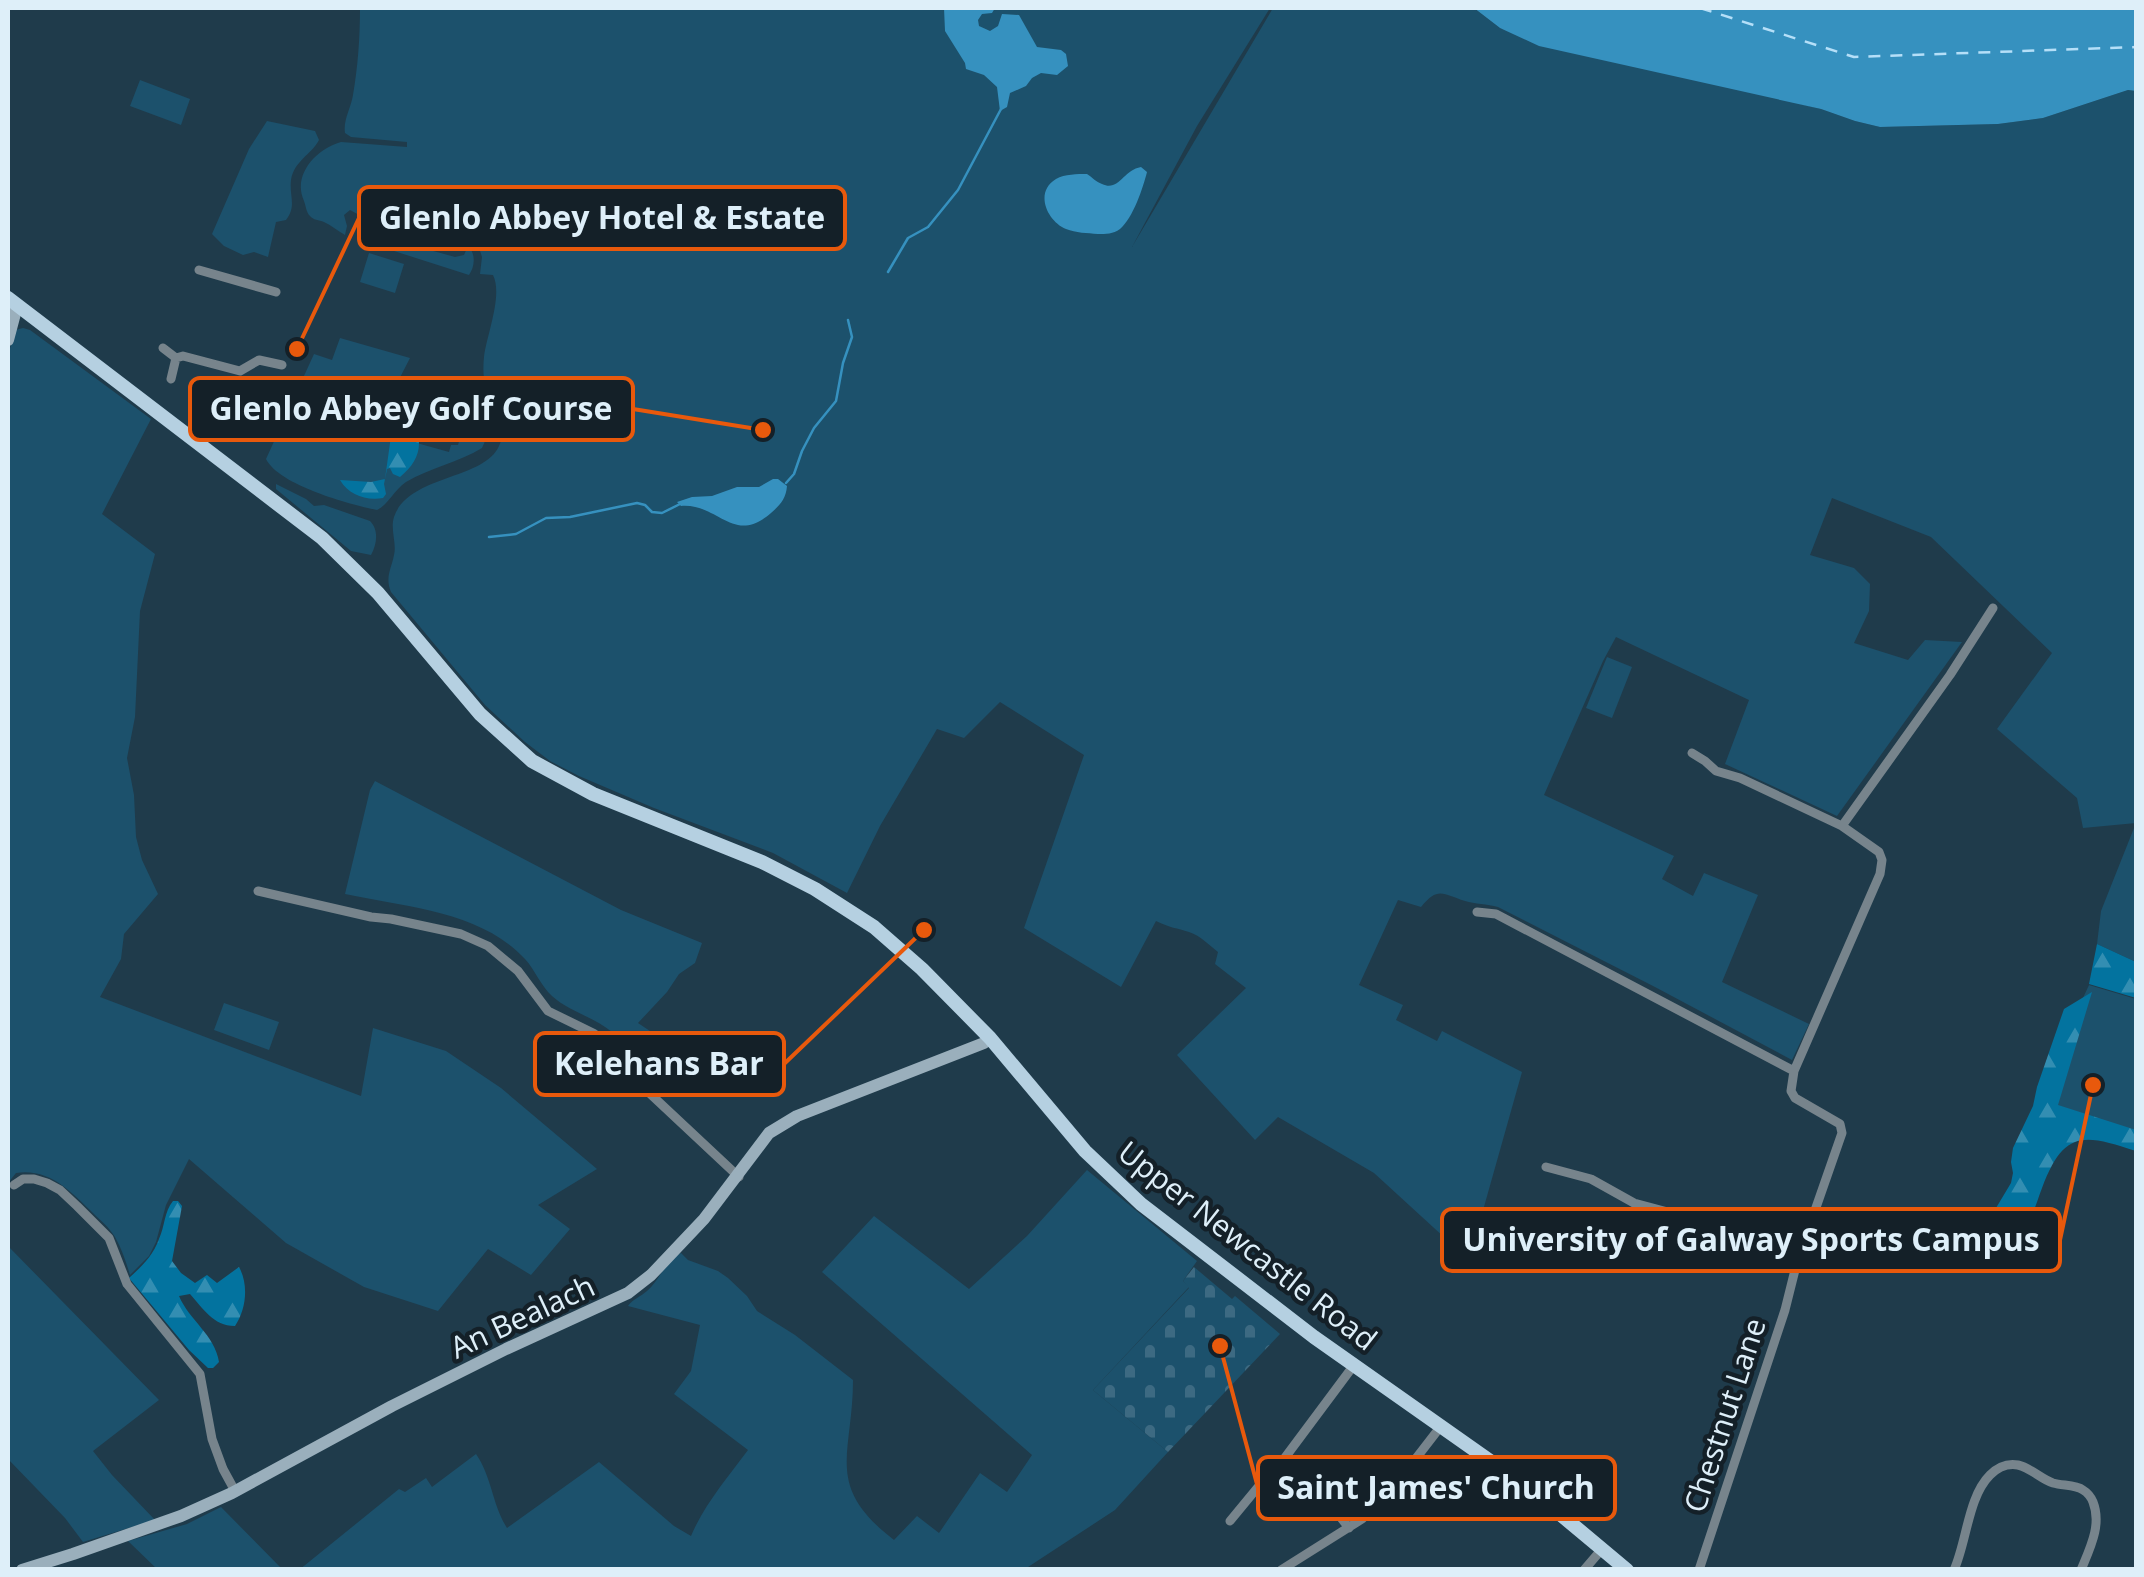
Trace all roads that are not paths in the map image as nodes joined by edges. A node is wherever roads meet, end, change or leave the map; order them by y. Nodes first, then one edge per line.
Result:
1 (199, 270) dead end
2 (276, 292) dead end
3 (12, 302) edge
4 (8, 340) edge
5 (162, 348) dead end
6 (176, 358) junction
7 (282, 365) dead end
8 (170, 379) dead end
9 (1993, 608) dead end
10 (1692, 753) dead end
11 (1842, 826) junction
12 (258, 890) dead end
13 (1477, 912) dead end
14 (990, 1038) junction
15 (1794, 1070) junction
16 (1546, 1167) dead end
17 (738, 1177) junction
18 (14, 1185) dead end
19 (1797, 1262) junction
20 (1354, 1366) junction
21 (1441, 1426) junction
22 (1276, 1471) junction
23 (235, 1492) junction
24 (1230, 1521) dead end
25 (1349, 1528) junction
26 (1602, 1549) junction
27 (22, 1570) edge
28 (1281, 1570) edge
29 (1584, 1570) edge
30 (1627, 1570) edge
31 (1700, 1570) edge
32 (1954, 1570) edge
33 (2081, 1570) edge

1 - 2 street
3 - 4 street
3 - 14 main road, Upper Newcastle Road
5 - 6 street
6 - 7 street
6 - 8 street
9 - 11 street
10 - 11 street
11 - 15 street
12 - 17 street
13 - 15 street
14 - 17 street, An Bealach
14 - 20 main road, Upper Newcastle Road
15 - 19 street, Chestnut Lane
16 - 19 street
17 - 23 street, An Bealach
18 - 23 street
19 - 31 street, Chestnut Lane
20 - 21 main road, Upper Newcastle Road
20 - 22 street
21 - 25 street
21 - 26 main road, Upper Newcastle Road
22 - 24 street
22 - 25 street
23 - 27 street, An Bealach
25 - 28 street
26 - 29 street
26 - 30 main road, Upper Newcastle Road
32 - 33 street

